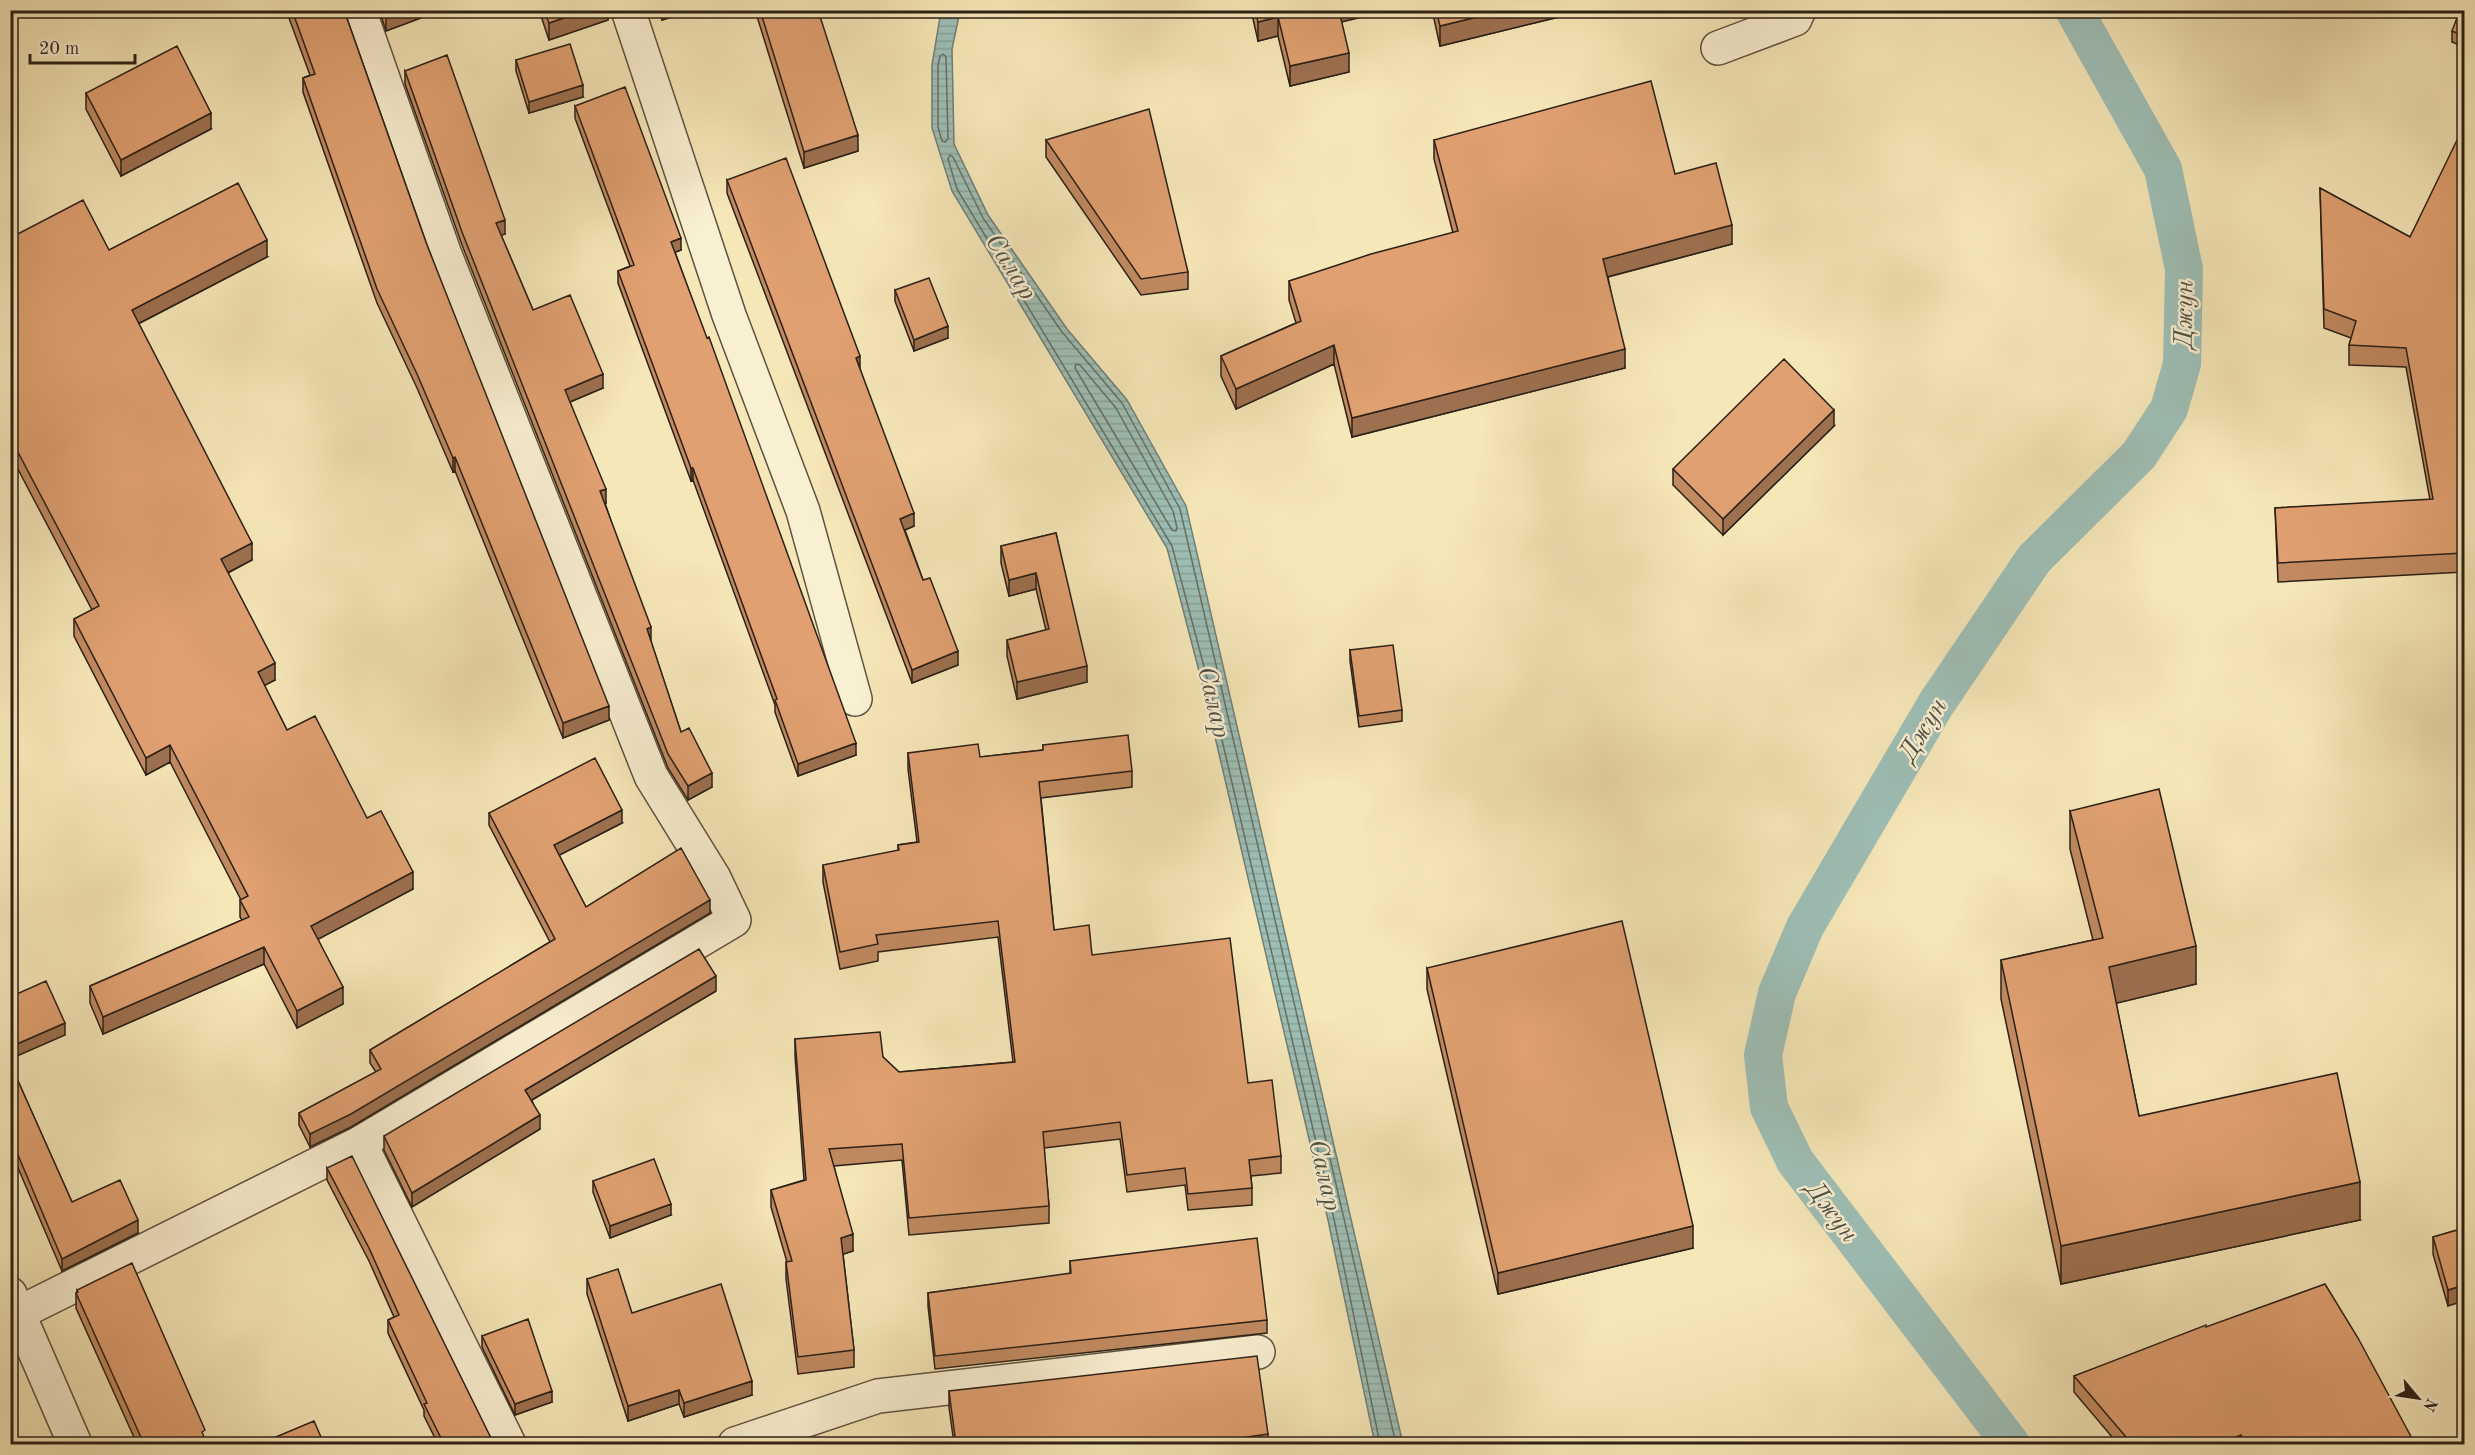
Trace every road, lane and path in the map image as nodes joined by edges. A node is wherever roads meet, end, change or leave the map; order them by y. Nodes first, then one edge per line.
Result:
1 (359, 10) edge
2 (628, 10) edge
3 (1799, 10) edge
4 (1718, 48) dead end
5 (855, 699) dead end
6 (360, 1143) junction
7 (15, 1303) edge
8 (1258, 1352) dead end
9 (75, 1444) edge
10 (509, 1444) edge
11 (735, 1444) edge

1 - 6 street
2 - 5 street
3 - 4 street
6 - 7 street
6 - 10 street
7 - 9 street
8 - 11 street

